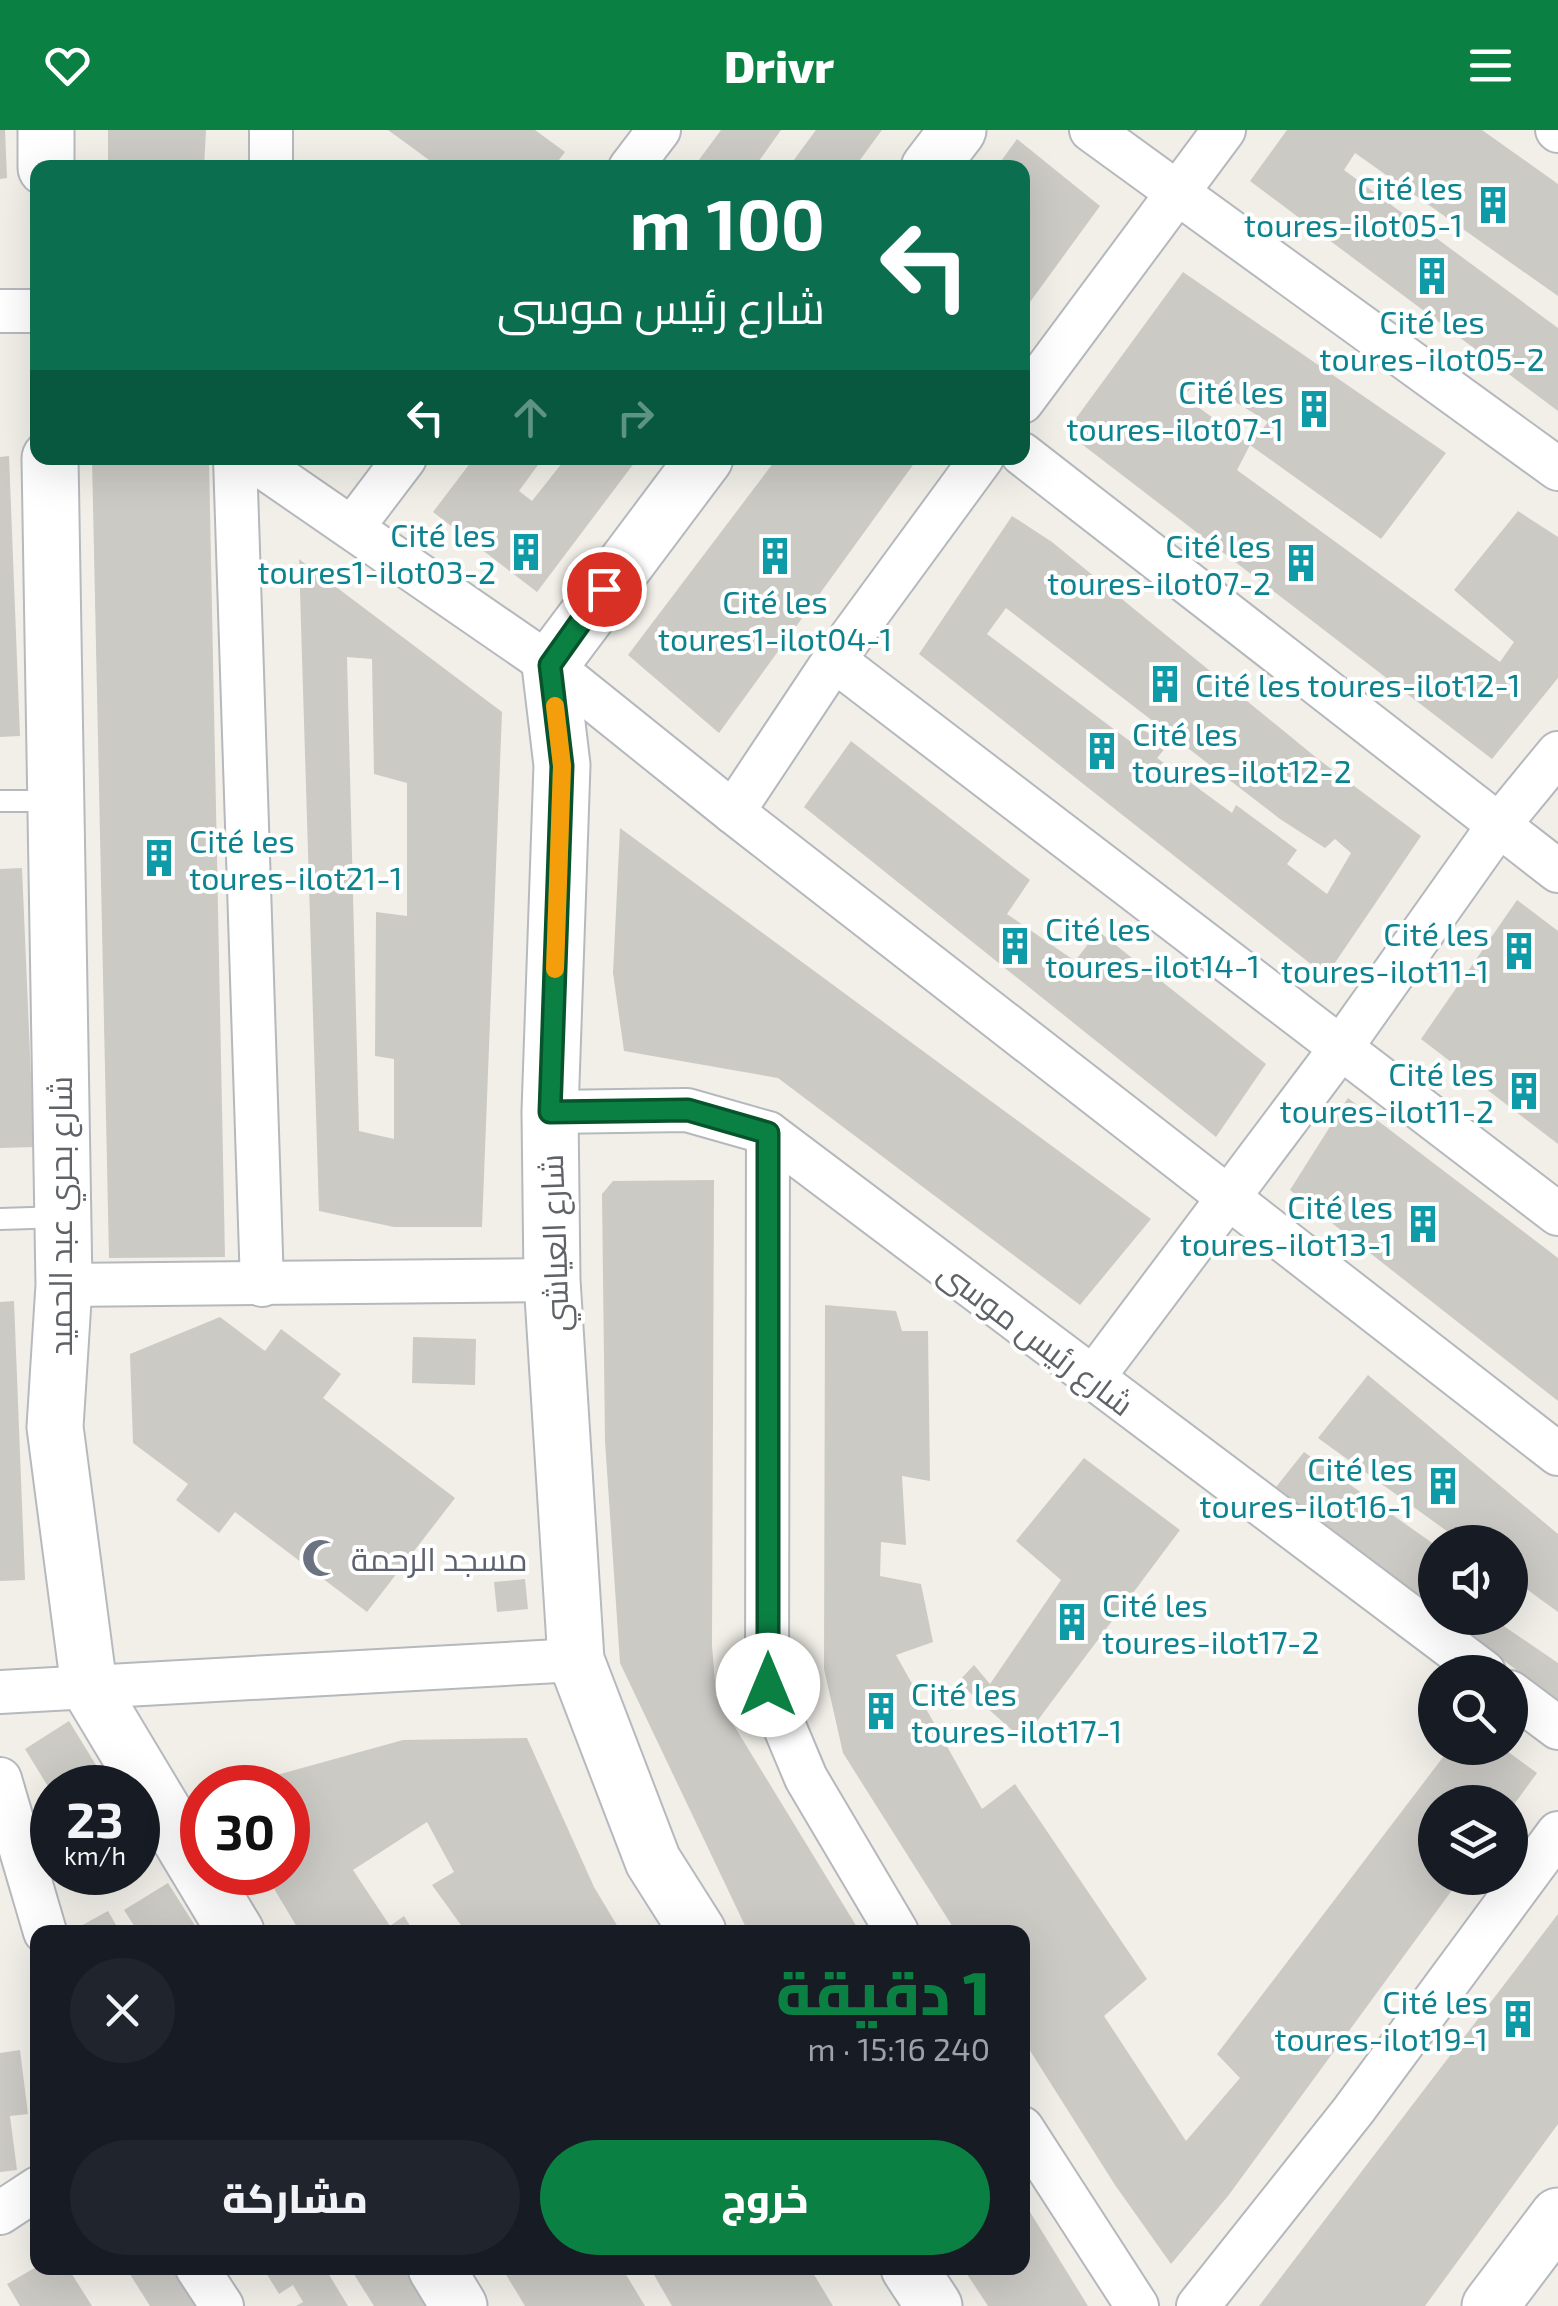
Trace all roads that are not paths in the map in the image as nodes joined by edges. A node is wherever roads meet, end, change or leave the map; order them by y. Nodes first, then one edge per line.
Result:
1 (46, 130) edge
2 (271, 130) edge
3 (958, 130) edge
4 (1092, 130) edge
5 (1224, 130) edge
6 (46, 160) edge
7 (271, 160) edge
8 (935, 160) edge
9 (1175, 193) junction
10 (0, 311) edge
11 (30, 311) edge
12 (1030, 391) edge
13 (1030, 460) edge
14 (50, 465) edge
15 (236, 465) edge
16 (260, 465) edge
17 (401, 465) edge
18 (700, 465) edge
19 (977, 465) edge
20 (1558, 469) edge
21 (352, 528) junction
22 (834, 660) junction
23 (550, 665) junction
24 (1558, 753) edge
25 (0, 801) edge
26 (56, 801) junction
27 (733, 812) junction
28 (1498, 826) junction
29 (1558, 871) edge
30 (1340, 1049) junction
31 (550, 1112) junction
32 (768, 1133) junction
33 (1228, 1197) junction
34 (1558, 1214) edge
35 (62, 1217) junction
36 (0, 1219) edge
37 (552, 1280) junction
38 (262, 1284) junction
39 (64, 1285) junction
40 (1092, 1379) junction
41 (1558, 1454) edge
42 (1461, 1655) edge
43 (576, 1660) junction
44 (89, 1688) junction
45 (0, 1692) edge
46 (1528, 1706) edge
47 (1558, 1728) edge
48 (0, 1779) edge
49 (1558, 1833) edge
50 (43, 1925) edge
51 (232, 1925) edge
52 (694, 1925) edge
53 (893, 1925) edge
54 (1030, 2140) edge
55 (30, 2193) edge
56 (0, 2212) edge
57 (1558, 2216) edge
58 (202, 2275) edge
59 (440, 2275) edge
60 (914, 2275) edge
61 (222, 2306) edge
62 (459, 2306) edge
63 (934, 2306) edge
64 (1137, 2306) edge
65 (1198, 2306) edge
66 (1490, 2306) edge

1 - 6 street
2 - 7 street
3 - 8 street
4 - 9 street
5 - 9 street
9 - 12 street
9 - 20 street
10 - 11 street
13 - 28 street
14 - 26 street, شارع بحري عبد الحميد
15 - 38 street
16 - 21 street
17 - 21 street
18 - 23 street
19 - 22 street
21 - 23 street
22 - 27 street
22 - 30 street
23 - 27 street
23 - 31 street, شارع العياشي
24 - 28 street
25 - 26 lane
26 - 35 street, شارع بحري عبد الحميد
27 - 33 street
28 - 29 street
28 - 30 street
30 - 33 street
30 - 34 street
31 - 32 street, شارع رئيس موسى
31 - 37 street, شارع العياشي
32 - 40 street, شارع رئيس موسى
32 - 53 street
33 - 40 street
33 - 41 street
35 - 36 lane
35 - 39 street, شارع بحري عبد الحميد
37 - 38 street
37 - 43 street, شارع العياشي
38 - 39 street
39 - 44 street, شارع بحري عبد الحميد
40 - 42 street, شارع رئيس موسى
43 - 44 street
43 - 52 street, شارع العياشي
44 - 45 street
44 - 51 street, شارع بحري عبد الحميد
46 - 47 street
48 - 50 street
49 - 65 street
54 - 64 street
55 - 56 street
57 - 66 street
58 - 61 street
59 - 62 street
60 - 63 street

